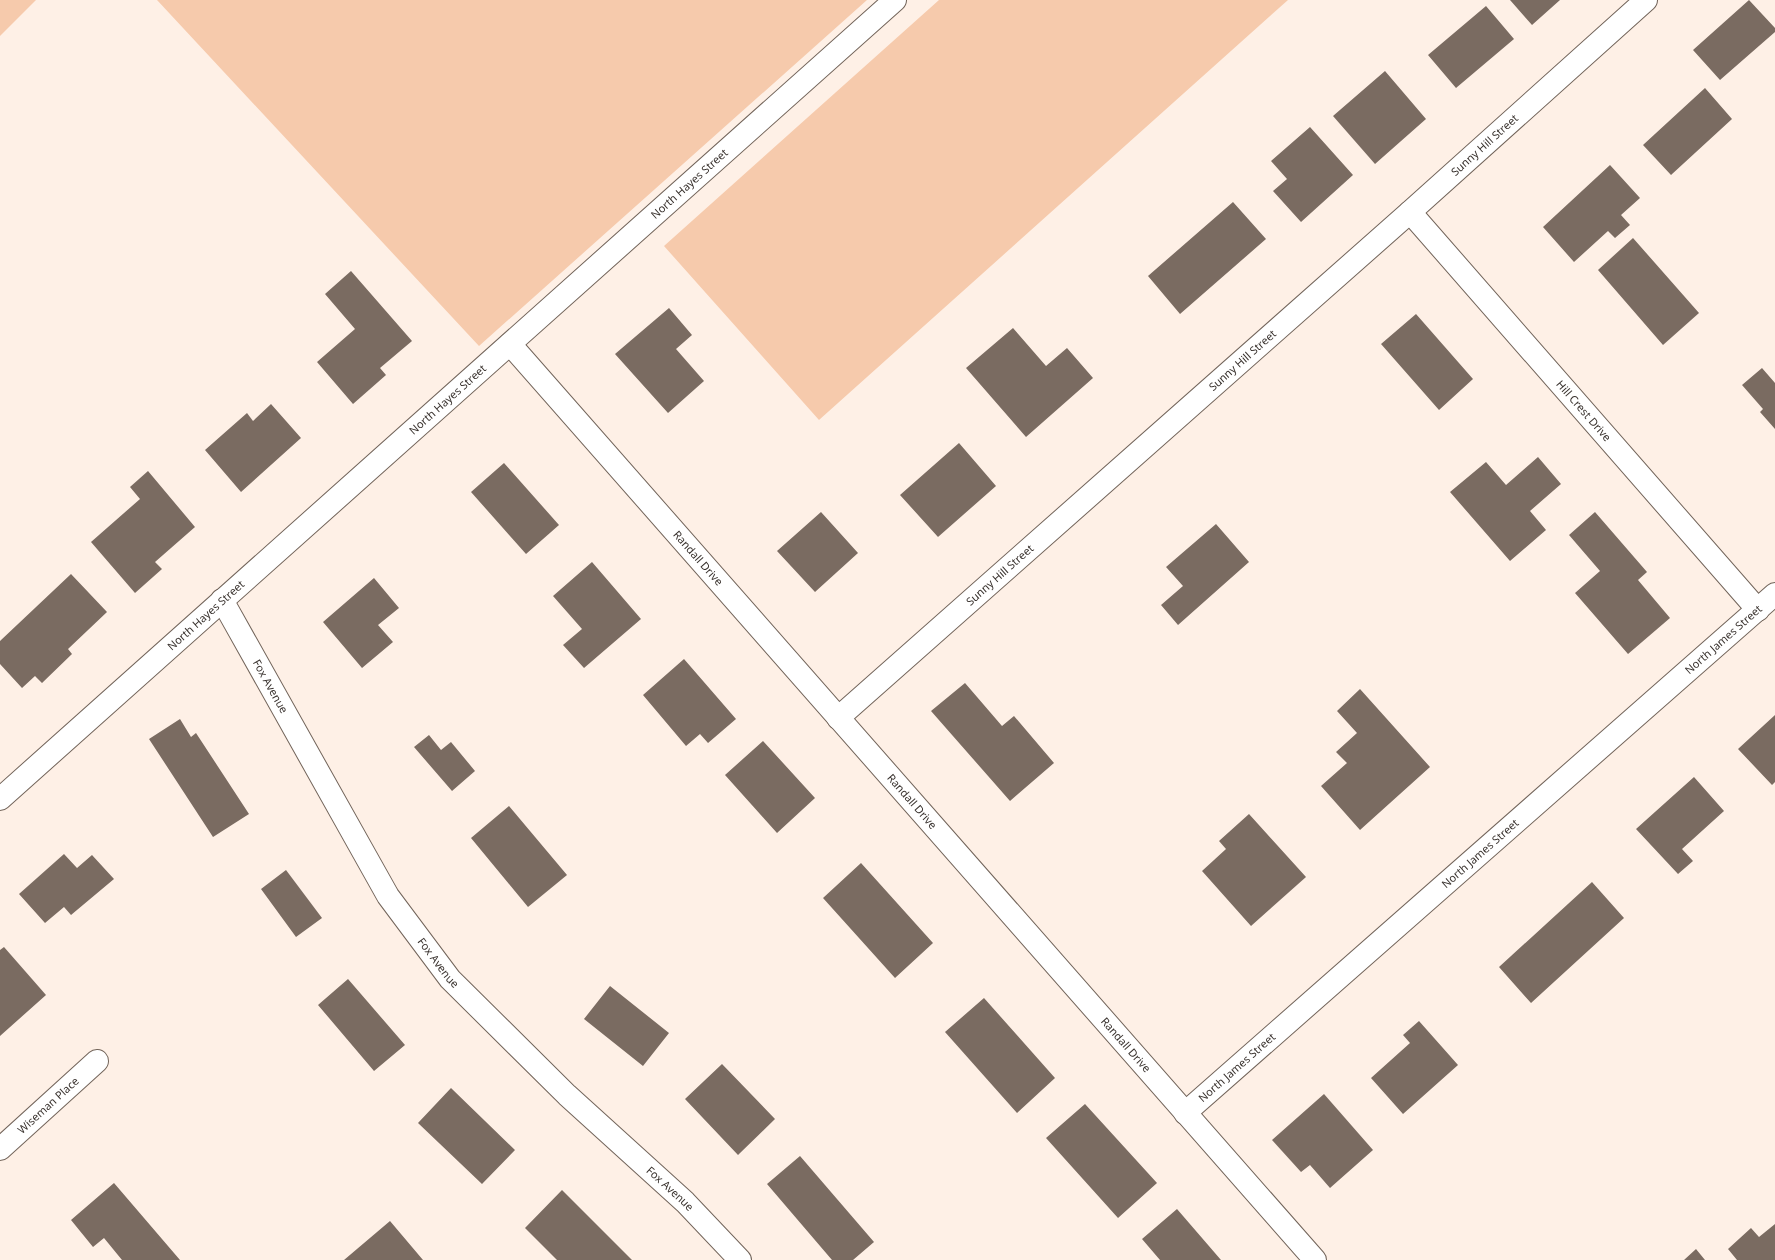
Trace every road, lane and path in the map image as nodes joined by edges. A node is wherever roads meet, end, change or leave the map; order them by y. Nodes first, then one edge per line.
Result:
1 (895, 0) edge
2 (1646, 0) edge
3 (1410, 212) junction
4 (510, 344) junction
5 (1775, 594) edge
6 (222, 600) junction
7 (1758, 610) junction
8 (838, 718) junction
9 (0, 799) edge
10 (97, 1061) dead end
11 (1185, 1113) junction
12 (0, 1149) edge
13 (740, 1260) edge
14 (1315, 1260) edge

1 - 4 street, North Hayes Street
2 - 3 street, Sunny Hill Street
3 - 7 street, Hill Crest Drive
3 - 8 street, Sunny Hill Street
4 - 6 street, North Hayes Street
4 - 8 street, Randall Drive
5 - 7 street, North James Street
6 - 9 street, North Hayes Street
6 - 13 street, Fox Avenue
7 - 11 street, North James Street
8 - 11 street, Randall Drive
10 - 12 street, Wiseman Place
11 - 14 street, Randall Drive

